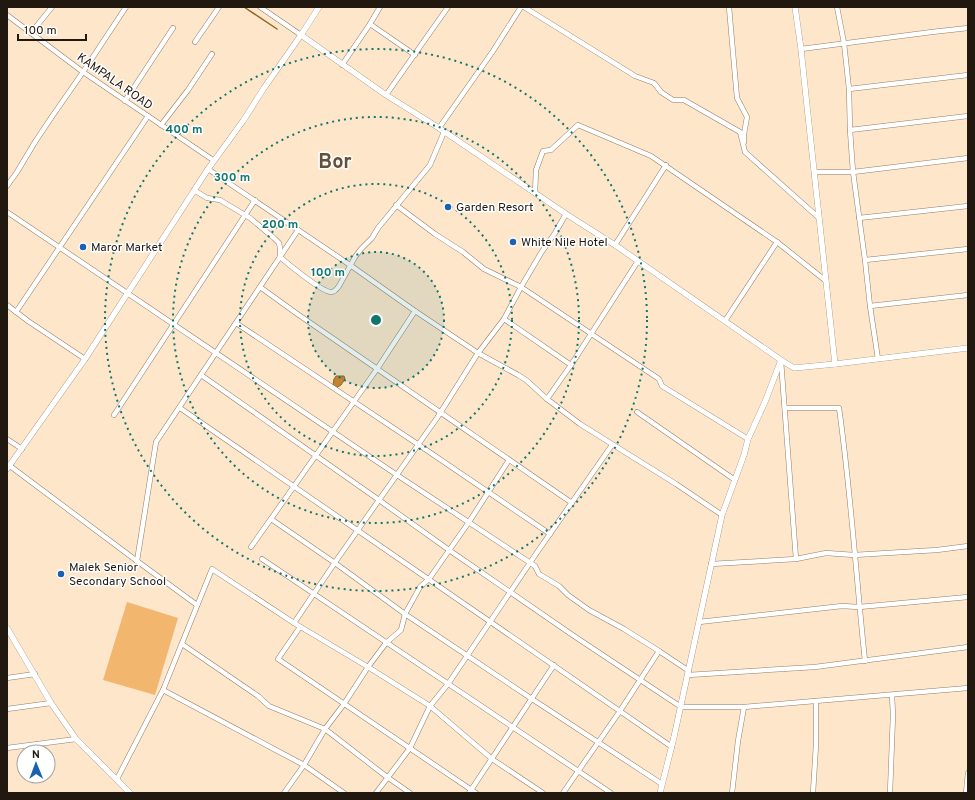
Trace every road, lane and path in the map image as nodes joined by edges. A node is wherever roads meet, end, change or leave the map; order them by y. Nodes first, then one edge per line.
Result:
1 (52, 7) edge
2 (126, 7) edge
3 (220, 7) edge
4 (260, 7) edge
5 (319, 7) edge
6 (380, 7) edge
7 (448, 7) edge
8 (522, 7) edge
9 (729, 7) edge
10 (795, 7) edge
11 (837, 7) edge
12 (7, 16) edge
13 (370, 24) junction
14 (173, 28) dead end
15 (968, 28) edge
16 (31, 32) junction
17 (301, 35) junction
18 (195, 42) dead end
19 (844, 43) junction
20 (801, 49) junction
21 (212, 54) dead end
22 (415, 55) junction
23 (342, 65) junction
24 (83, 72) junction
25 (968, 75) edge
26 (849, 89) junction
27 (386, 95) junction
28 (125, 101) junction
29 (148, 116) junction
30 (968, 116) edge
31 (161, 125) junction
32 (439, 128) junction
33 (850, 130) junction
34 (444, 132) junction
35 (745, 152) junction
36 (968, 158) edge
37 (214, 160) junction
38 (666, 165) junction
39 (208, 169) junction
40 (814, 172) junction
41 (853, 172) junction
42 (7, 186) edge
43 (194, 190) junction
44 (535, 193) junction
45 (255, 200) junction
46 (396, 205) junction
47 (968, 206) edge
48 (7, 212) edge
49 (245, 214) junction
50 (566, 214) junction
51 (819, 218) junction
52 (860, 218) junction
53 (298, 230) junction
54 (777, 242) junction
55 (615, 245) junction
56 (60, 247) junction
57 (968, 249) edge
58 (280, 257) junction
59 (865, 260) junction
60 (638, 261) junction
61 (350, 265) junction
62 (826, 281) junction
63 (260, 287) junction
64 (521, 287) junction
65 (127, 292) junction
66 (968, 295) edge
67 (7, 305) edge
68 (870, 306) junction
69 (415, 311) junction
70 (16, 312) junction
71 (504, 319) junction
72 (725, 321) junction
73 (236, 323) junction
74 (174, 324) junction
75 (591, 333) junction
76 (968, 348) edge
77 (217, 353) junction
78 (478, 353) junction
79 (878, 359) junction
80 (85, 360) junction
81 (781, 360) junction
82 (835, 364) junction
83 (571, 365) junction
84 (377, 369) junction
85 (201, 376) junction
86 (547, 399) junction
87 (354, 401) junction
88 (180, 408) junction
89 (785, 408) junction
90 (637, 412) dead end
91 (441, 413) junction
92 (114, 414) dead end
93 (333, 431) junction
94 (7, 439) edge
95 (748, 439) junction
96 (419, 444) junction
97 (612, 444) junction
98 (22, 449) junction
99 (316, 456) junction
100 (509, 460) junction
101 (8, 468) edge
102 (397, 474) junction
103 (735, 480) junction
104 (294, 486) junction
105 (488, 492) junction
106 (379, 500) junction
107 (572, 503) junction
108 (722, 515) junction
109 (271, 519) junction
110 (469, 522) junction
111 (358, 530) junction
112 (550, 534) junction
113 (968, 546) edge
114 (251, 547) dead end
115 (449, 550) junction
116 (854, 555) junction
117 (262, 559) dead end
118 (796, 559) junction
119 (137, 561) junction
120 (530, 562) junction
121 (335, 563) junction
122 (711, 564) junction
123 (429, 579) junction
124 (510, 592) junction
125 (314, 593) junction
126 (968, 597) edge
127 (197, 605) junction
128 (859, 607) junction
129 (405, 614) junction
130 (490, 622) junction
131 (699, 622) junction
132 (294, 623) junction
133 (300, 626) junction
134 (7, 628) edge
135 (386, 643) junction
136 (182, 644) junction
137 (968, 647) edge
138 (659, 651) junction
139 (468, 655) junction
140 (865, 661) junction
141 (554, 666) junction
142 (368, 667) junction
143 (689, 673) junction
144 (34, 674) junction
145 (7, 678) edge
146 (640, 680) junction
147 (448, 684) junction
148 (968, 688) edge
149 (163, 690) junction
150 (892, 695) junction
151 (532, 699) junction
152 (816, 701) junction
153 (51, 703) junction
154 (344, 704) junction
155 (430, 706) junction
156 (681, 707) junction
157 (744, 707) junction
158 (7, 709) edge
159 (620, 711) junction
160 (513, 727) junction
161 (326, 730) junction
162 (76, 739) junction
163 (599, 742) junction
164 (672, 747) junction
165 (7, 748) edge
166 (410, 748) junction
167 (492, 759) junction
168 (304, 765) junction
169 (578, 771) junction
170 (968, 773) edge
171 (387, 777) junction
172 (117, 779) junction
173 (662, 784) junction
174 (470, 791) edge
175 (130, 793) edge
176 (284, 793) edge
177 (344, 793) edge
178 (376, 793) edge
179 (410, 793) edge
180 (476, 793) edge
181 (543, 793) edge
182 (563, 793) edge
183 (611, 793) edge
184 (660, 793) edge
185 (732, 793) edge
186 (813, 793) edge
187 (890, 793) edge
188 (966, 793) edge

1 - 16 street
2 - 24 street
3 - 18 street
4 - 17 street
5 - 17 street
6 - 13 street
7 - 22 street
8 - 32 street
8 - 35 street
9 - 35 street
10 - 20 street
11 - 19 street
12 - 16 street, KAMPALA ROAD
13 - 22 street
13 - 23 street
14 - 28 street
15 - 19 street
16 - 24 street, KAMPALA ROAD
17 - 23 street
17 - 37 street
19 - 20 street
19 - 26 street
20 - 40 street
21 - 31 street
22 - 27 street
23 - 27 street
24 - 28 street, KAMPALA ROAD
24 - 42 street
25 - 26 street
26 - 33 street
27 - 32 street
28 - 29 street, KAMPALA ROAD
29 - 31 street, KAMPALA ROAD
29 - 56 street
30 - 33 street
31 - 37 street, KAMPALA ROAD
32 - 34 street
33 - 41 street
34 - 44 street
34 - 46 street
35 - 51 street
36 - 41 street
37 - 39 street
38 - 44 street
38 - 54 street
38 - 55 street
39 - 43 street
39 - 45 street
40 - 41 street
40 - 51 street
41 - 52 street
43 - 49 street
43 - 65 street
44 - 50 street
45 - 49 street
45 - 53 street
46 - 61 street
46 - 64 street
47 - 52 street
48 - 56 street
49 - 58 street
49 - 74 street
50 - 55 street
50 - 64 street
51 - 62 street
52 - 59 street
53 - 58 street
53 - 61 street
54 - 62 street
54 - 72 street
55 - 60 street
56 - 65 street
56 - 70 street
57 - 59 street
58 - 61 street
58 - 63 street
59 - 68 street
60 - 72 street
60 - 75 street
61 - 69 street
62 - 82 street
63 - 73 street
63 - 84 street
64 - 71 street
64 - 75 street
65 - 74 street
65 - 80 street
66 - 68 street
67 - 70 street
68 - 79 street
69 - 78 street
69 - 84 street
70 - 80 street
71 - 78 street
71 - 83 street
72 - 81 street
73 - 77 street
73 - 87 street
74 - 77 street
74 - 92 street
75 - 83 street
75 - 95 street
76 - 79 street
77 - 85 street
77 - 93 street
78 - 86 street
78 - 91 street
79 - 82 street
80 - 98 street
81 - 82 street
81 - 89 street
81 - 95 street
83 - 86 street
84 - 87 street
84 - 91 street
85 - 88 street
85 - 99 street
86 - 97 street
87 - 93 street
87 - 96 street
88 - 104 street
88 - 119 street
89 - 116 street
89 - 118 street
90 - 103 street
91 - 96 street
91 - 100 street
93 - 99 street
93 - 102 street
94 - 98 street
95 - 103 street
96 - 102 street
96 - 105 street
97 - 107 street
97 - 108 street
98 - 101 street
99 - 104 street
99 - 106 street
100 - 105 street
100 - 107 street
101 - 119 street
102 - 106 street
102 - 110 street
103 - 108 street
104 - 109 street
104 - 111 street
105 - 110 street
105 - 112 street
106 - 111 street
106 - 115 street
107 - 112 street
108 - 122 street
109 - 114 street
109 - 121 street
110 - 115 street
110 - 120 street
111 - 121 street
111 - 123 street
112 - 120 street
113 - 116 street
115 - 123 street
115 - 124 street
116 - 118 street
116 - 128 street
117 - 125 street
118 - 122 street
119 - 127 street
120 - 124 street
120 - 138 street
121 - 125 street
121 - 129 street
122 - 131 street
123 - 129 street
123 - 130 street
124 - 130 street
124 - 146 street
125 - 132 street
125 - 135 street
126 - 128 street
127 - 132 street
127 - 136 street
128 - 131 street
128 - 140 street
129 - 135 street
129 - 139 street
130 - 139 street
130 - 141 street
131 - 143 street
132 - 133 street
133 - 142 street
133 - 154 street
134 - 144 street
135 - 142 street
135 - 147 street
136 - 149 street
136 - 161 street
137 - 140 street
138 - 143 street
138 - 146 street
139 - 147 street
139 - 151 street
140 - 143 street
141 - 151 street
141 - 159 street
142 - 154 street
142 - 155 street
143 - 156 street
144 - 145 street
144 - 153 street
146 - 156 street
146 - 159 street
147 - 155 street
147 - 160 street
148 - 150 street
149 - 168 street
149 - 172 street
150 - 152 street
150 - 187 street
151 - 160 street
151 - 163 street
152 - 157 street
152 - 186 street
153 - 158 street
153 - 162 street
154 - 161 street
154 - 166 street
155 - 166 street
155 - 167 street
156 - 157 street
156 - 164 street
157 - 185 street
159 - 163 street
159 - 164 street
160 - 167 street
160 - 169 street
161 - 168 street
161 - 171 street
162 - 165 street
162 - 172 street
163 - 169 street
163 - 173 street
164 - 173 street
166 - 171 street
166 - 174 street
167 - 174 street
167 - 181 street
168 - 176 street
168 - 177 street
169 - 182 street
169 - 183 street
170 - 188 street
171 - 178 street
171 - 179 street
172 - 175 street
173 - 184 street
174 - 180 street

